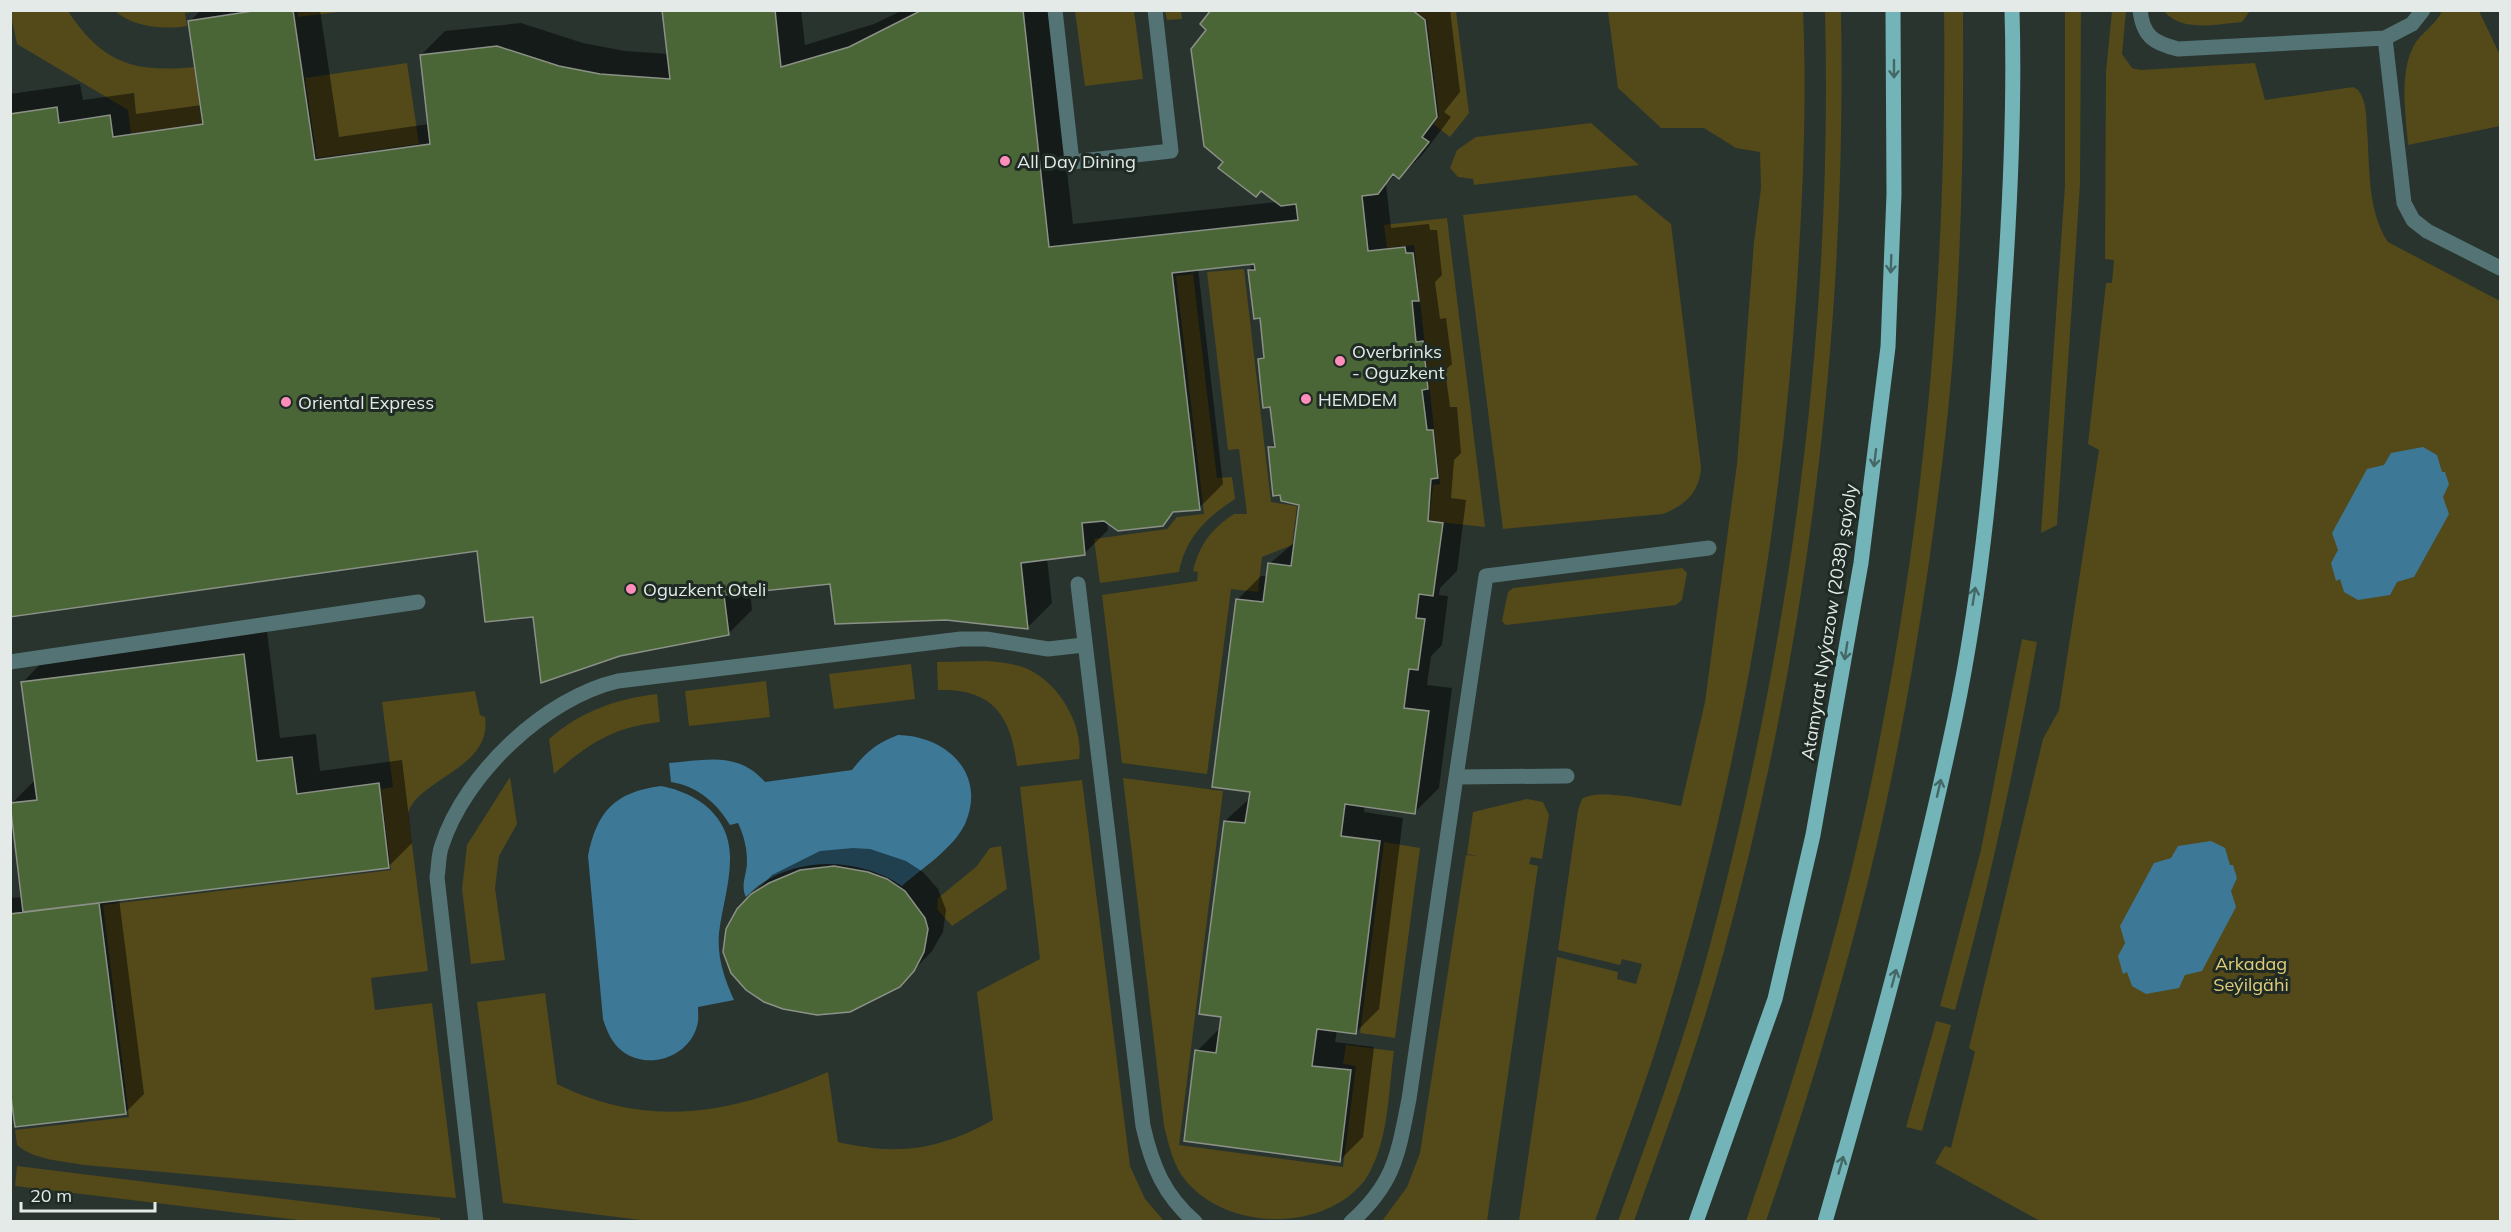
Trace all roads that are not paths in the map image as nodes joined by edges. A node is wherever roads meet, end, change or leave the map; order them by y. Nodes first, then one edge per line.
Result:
1 (1055, 10) edge
2 (1155, 10) edge
3 (1893, 10) edge
4 (2012, 10) edge
5 (2140, 10) edge
6 (2423, 10) edge
7 (2385, 38) junction
8 (2500, 268) edge
9 (1709, 548) dead end
10 (1078, 584) dead end
11 (418, 602) dead end
12 (1084, 645) junction
13 (10, 662) edge
14 (1567, 776) dead end
15 (1456, 777) junction
16 (476, 1221) edge
17 (1196, 1221) edge
18 (1351, 1221) edge
19 (1696, 1221) edge
20 (1826, 1221) edge

1 - 2 lane
3 -> 19 main road, Atamyrat Nyýazow (2038) şaýoly
20 -> 4 main road
5 - 7 lane
6 - 7 lane
7 - 8 lane
9 - 15 lane
10 - 12 lane
11 - 13 lane
12 - 16 lane
12 - 17 lane
14 - 15 lane
15 - 18 lane

